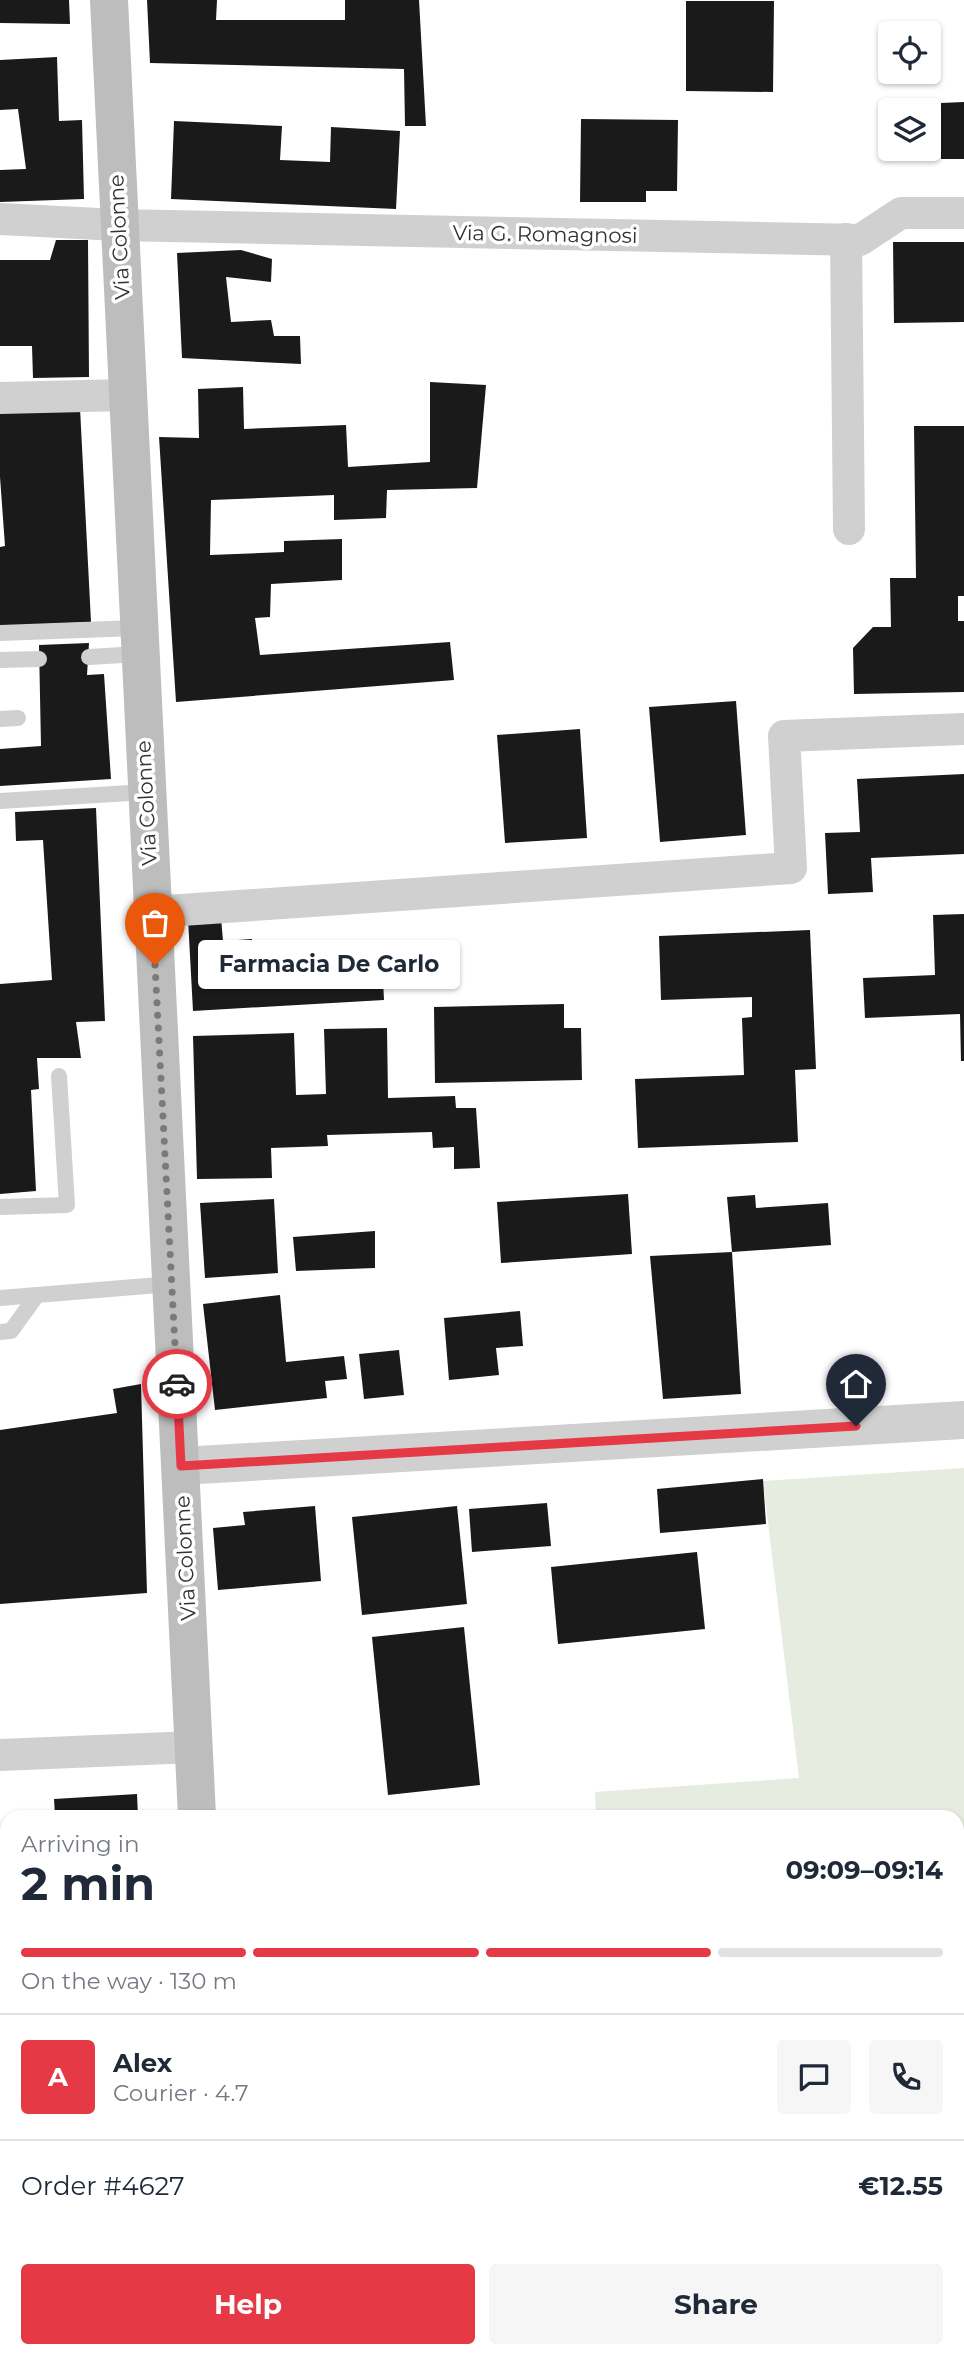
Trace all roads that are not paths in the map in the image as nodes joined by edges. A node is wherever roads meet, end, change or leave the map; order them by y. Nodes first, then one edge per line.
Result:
1 (109, 0) edge
2 (964, 213) edge
3 (0, 219) edge
4 (118, 225) junction
5 (846, 239) junction
6 (127, 396) junction
7 (0, 398) edge
8 (849, 529) dead end
9 (0, 633) edge
10 (138, 641) junction
11 (89, 657) dead end
12 (39, 659) dead end
13 (0, 660) edge
14 (18, 718) dead end
15 (0, 719) edge
16 (964, 729) edge
17 (146, 792) junction
18 (0, 801) edge
19 (152, 912) junction
20 (59, 1076) dead end
21 (0, 1207) edge
22 (171, 1284) junction
23 (37, 1295) junction
24 (0, 1298) edge
25 (0, 1332) edge
26 (964, 1420) edge
27 (181, 1466) junction
28 (194, 1747) junction
29 (0, 1755) edge
30 (197, 1810) edge

1 - 4 main road, Via Colonne
2 - 5 street, Via G. Romagnosi
3 - 4 street, Via G. Romagnosi
4 - 5 street, Via G. Romagnosi
4 - 6 main road, Via Colonne
5 - 8 street
6 - 7 street
6 - 10 main road, Via Colonne
9 - 10 lane
10 - 11 lane
10 - 17 main road, Via Colonne
12 - 13 lane
14 - 15 lane
16 - 19 street
17 - 18 lane
17 - 19 main road, Via Colonne
19 - 22 main road, Via Colonne
20 - 21 lane
22 - 23 lane
22 - 27 main road, Via Colonne
23 - 24 lane
23 - 25 lane
26 - 27 street
27 - 28 main road, Via Colonne
28 - 29 street
28 - 30 main road, Via Colonne

